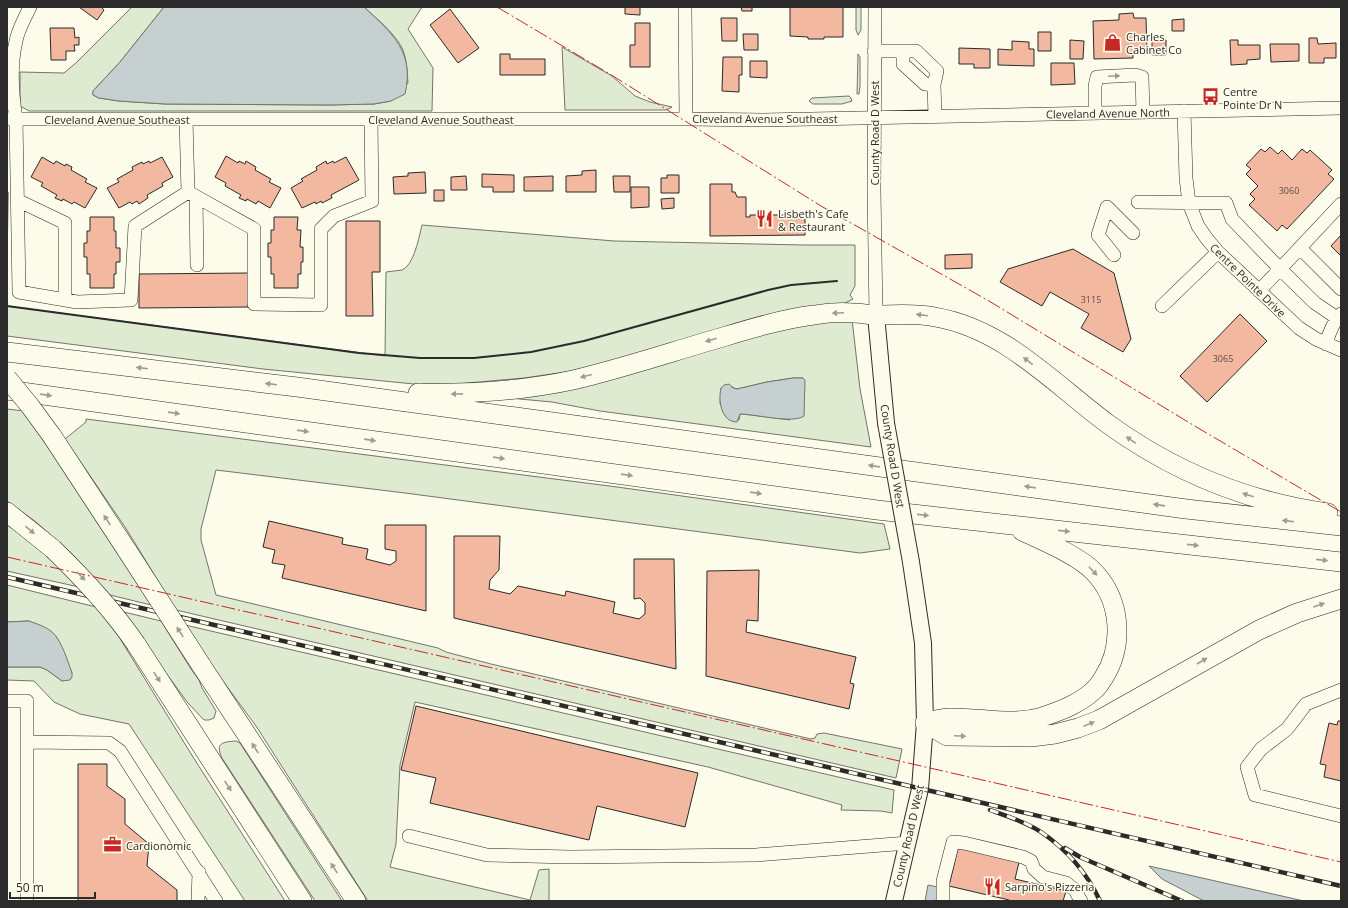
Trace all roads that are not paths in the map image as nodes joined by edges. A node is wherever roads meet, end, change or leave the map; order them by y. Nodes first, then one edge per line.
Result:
1 (30, 7) edge
2 (685, 7) edge
3 (875, 7) edge
4 (874, 51) junction
5 (903, 51) junction
6 (934, 85) junction
7 (1341, 108) edge
8 (1184, 111) junction
9 (1143, 112) junction
10 (1096, 113) junction
11 (935, 116) junction
12 (874, 117) junction
13 (11, 119) edge
14 (186, 119) junction
15 (371, 119) junction
16 (686, 119) junction
17 (192, 194) junction
18 (17, 200) junction
19 (1138, 202) dead end
20 (1189, 203) junction
21 (1341, 204) edge
22 (1133, 233) dead end
23 (1300, 248) junction
24 (1218, 252) junction
25 (1114, 256) dead end
26 (197, 265) dead end
27 (1280, 269) junction
28 (1341, 289) edge
29 (1259, 291) junction
30 (65, 300) junction
31 (1162, 306) dead end
32 (876, 315) junction
33 (1339, 316) edge
34 (1326, 344) junction
35 (1341, 350) edge
36 (7, 352) edge
37 (7, 378) edge
38 (297, 387) junction
39 (7, 390) edge
40 (7, 512) edge
41 (1341, 515) edge
42 (1011, 525) junction
43 (1341, 526) edge
44 (1341, 562) edge
45 (1341, 598) edge
46 (1341, 690) edge
47 (7, 701) edge
48 (925, 723) junction
49 (27, 742) junction
50 (1341, 816) edge
51 (409, 836) dead end
52 (908, 843) junction
53 (199, 872) junction
54 (27, 901) edge
55 (198, 901) edge
56 (216, 901) edge
57 (302, 901) edge
58 (356, 901) edge
59 (894, 901) edge
60 (943, 901) edge
61 (1081, 901) edge

1 - 13 street
2 - 16 street
3 - 4 street, County Road D West
4 - 5 street
4 - 12 street, County Road D West
5 - 6 street
5 - 6 street
6 - 11 street
7 - 8 street, Cleveland Avenue North
8 - 9 street, Cleveland Avenue North
8 - 20 street, Centre Pointe Drive
9 - 10 street, Cleveland Avenue North
10 -> 9 street
10 - 11 street, Cleveland Avenue North
11 - 12 street, Cleveland Avenue North
12 - 16 street, Cleveland Avenue Southeast
12 - 32 street, County Road D West
13 - 14 street, Cleveland Avenue Southeast
13 - 18 street
14 - 15 street, Cleveland Avenue Southeast
14 - 17 street
15 - 16 street, Cleveland Avenue Southeast
15 - 17 street
17 - 26 street
17 - 30 street
18 - 30 street
18 - 30 street
19 - 20 street
20 - 24 street, Centre Pointe Drive
20 - 27 street
21 - 23 street
22 - 25 street
23 - 27 street
23 - 28 street
24 - 29 street, Centre Pointe Drive
24 - 31 street
27 - 29 street
27 - 33 street
29 - 34 street, Centre Pointe Drive
32 -> 38 highway
41 -> 32 highway
32 - 48 main road, County Road D West, bridge
33 - 34 street
34 - 35 street, Centre Pointe Drive
38 -> 36 highway
58 -> 37 highway, bridge
43 -> 38 highway
39 -> 42 highway
40 -> 57 highway, bridge
42 -> 44 highway
42 -> 48 highway
48 -> 45 highway
46 - 50 street
47 - 49 street
48 - 52 main road, County Road D West
49 - 53 street
49 - 54 street
51 - 52 street
52 - 59 main road, County Road D West
53 - 55 street
53 - 56 street
60 - 61 street

